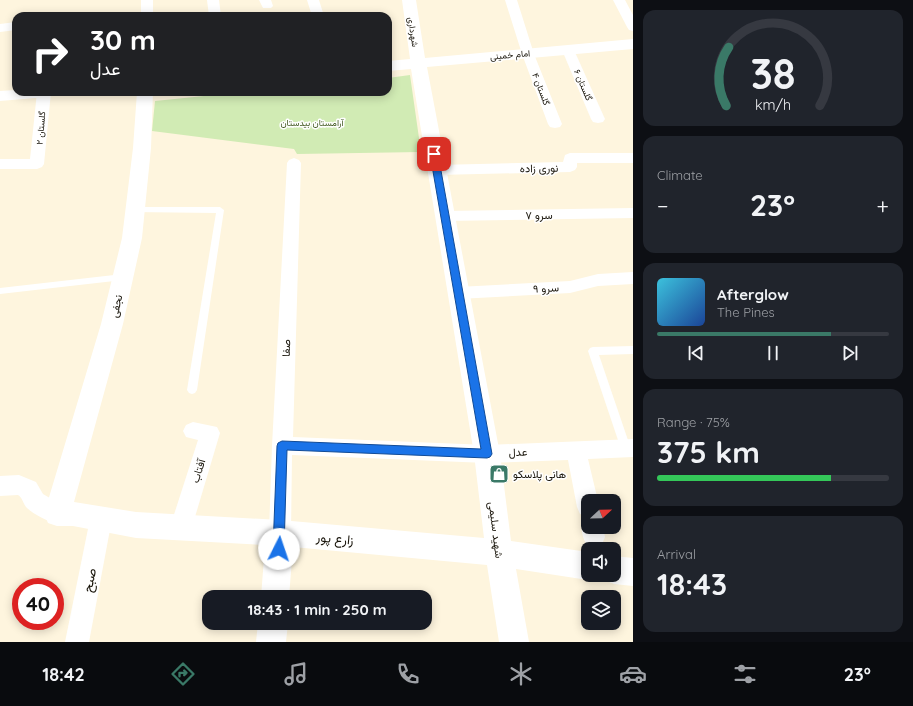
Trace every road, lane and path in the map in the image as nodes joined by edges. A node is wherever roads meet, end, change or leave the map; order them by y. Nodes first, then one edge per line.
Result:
1 (147, 0) edge
2 (213, 0) edge
3 (313, 0) edge
4 (409, 0) edge
5 (510, 0) edge
6 (619, 0) edge
7 (147, 12) edge
8 (214, 12) edge
9 (317, 12) edge
10 (12, 26) edge
11 (633, 27) edge
12 (0, 28) edge
13 (633, 44) edge
14 (568, 50) junction
15 (528, 54) junction
16 (418, 64) junction
17 (392, 66) edge
18 (12, 95) edge
19 (0, 96) edge
20 (45, 96) edge
21 (145, 96) edge
22 (598, 119) dead end
23 (555, 124) dead end
24 (633, 158) edge
25 (294, 163) dead end
26 (0, 164) edge
27 (436, 170) junction
28 (135, 210) junction
29 (633, 213) edge
30 (444, 216) junction
31 (123, 277) junction
32 (633, 278) edge
33 (0, 291) edge
34 (458, 293) junction
35 (633, 350) edge
36 (192, 390) dead end
37 (192, 431) dead end
38 (282, 446) junction
39 (630, 448) edge
40 (576, 450) junction
41 (487, 454) junction
42 (0, 486) edge
43 (585, 494) edge
44 (57, 514) junction
45 (101, 519) junction
46 (181, 527) junction
47 (280, 533) junction
48 (499, 553) junction
49 (581, 565) edge
50 (621, 571) edge
51 (633, 572) edge
52 (276, 590) edge
53 (272, 630) edge
54 (77, 642) edge
55 (271, 642) edge
56 (514, 642) edge

1 - 7 street
2 - 8 street
3 - 9 street
4 - 16 street, شهرداری
5 - 15 street, گلستان ۴
6 - 11 street
10 - 12 street
13 - 14 street, امام خمینی
14 - 15 street, امام خمینی
14 - 22 street, گلستان ۶
15 - 16 street, امام خمینی
15 - 23 street, گلستان ۴
16 - 17 street, امام خمینی
16 - 27 street, شهید سلیمی
18 - 19 street
20 - 26 street, گلستان ۲
21 - 28 street, نجفی
24 - 27 street, نوری زاده
25 - 38 street, صفا
27 - 30 street, شهید سلیمی
28 - 31 street, نجفی
28 - 36 lane
29 - 30 street, سرو ۷
30 - 34 street, شهید سلیمی
31 - 33 lane
31 - 44 street, نجفی
32 - 34 street, سرو ۹
34 - 41 street, شهید سلیمی
35 - 39 lane
37 - 46 street, آفتاب
38 - 41 street, عدل
38 - 47 street, صفا
39 - 40 street, عدل
40 - 41 street, عدل
40 - 43 street
41 - 48 street, شهید سلیمی
42 - 44 street
44 - 45 street, زارع پور
45 - 46 street, زارع پور
45 - 54 street, صبح
46 - 47 street, زارع پور
47 - 48 street, زارع پور
47 - 52 street
48 - 49 street, زارع پور
48 - 56 street, شهید سلیمی
50 - 51 street
53 - 55 street

